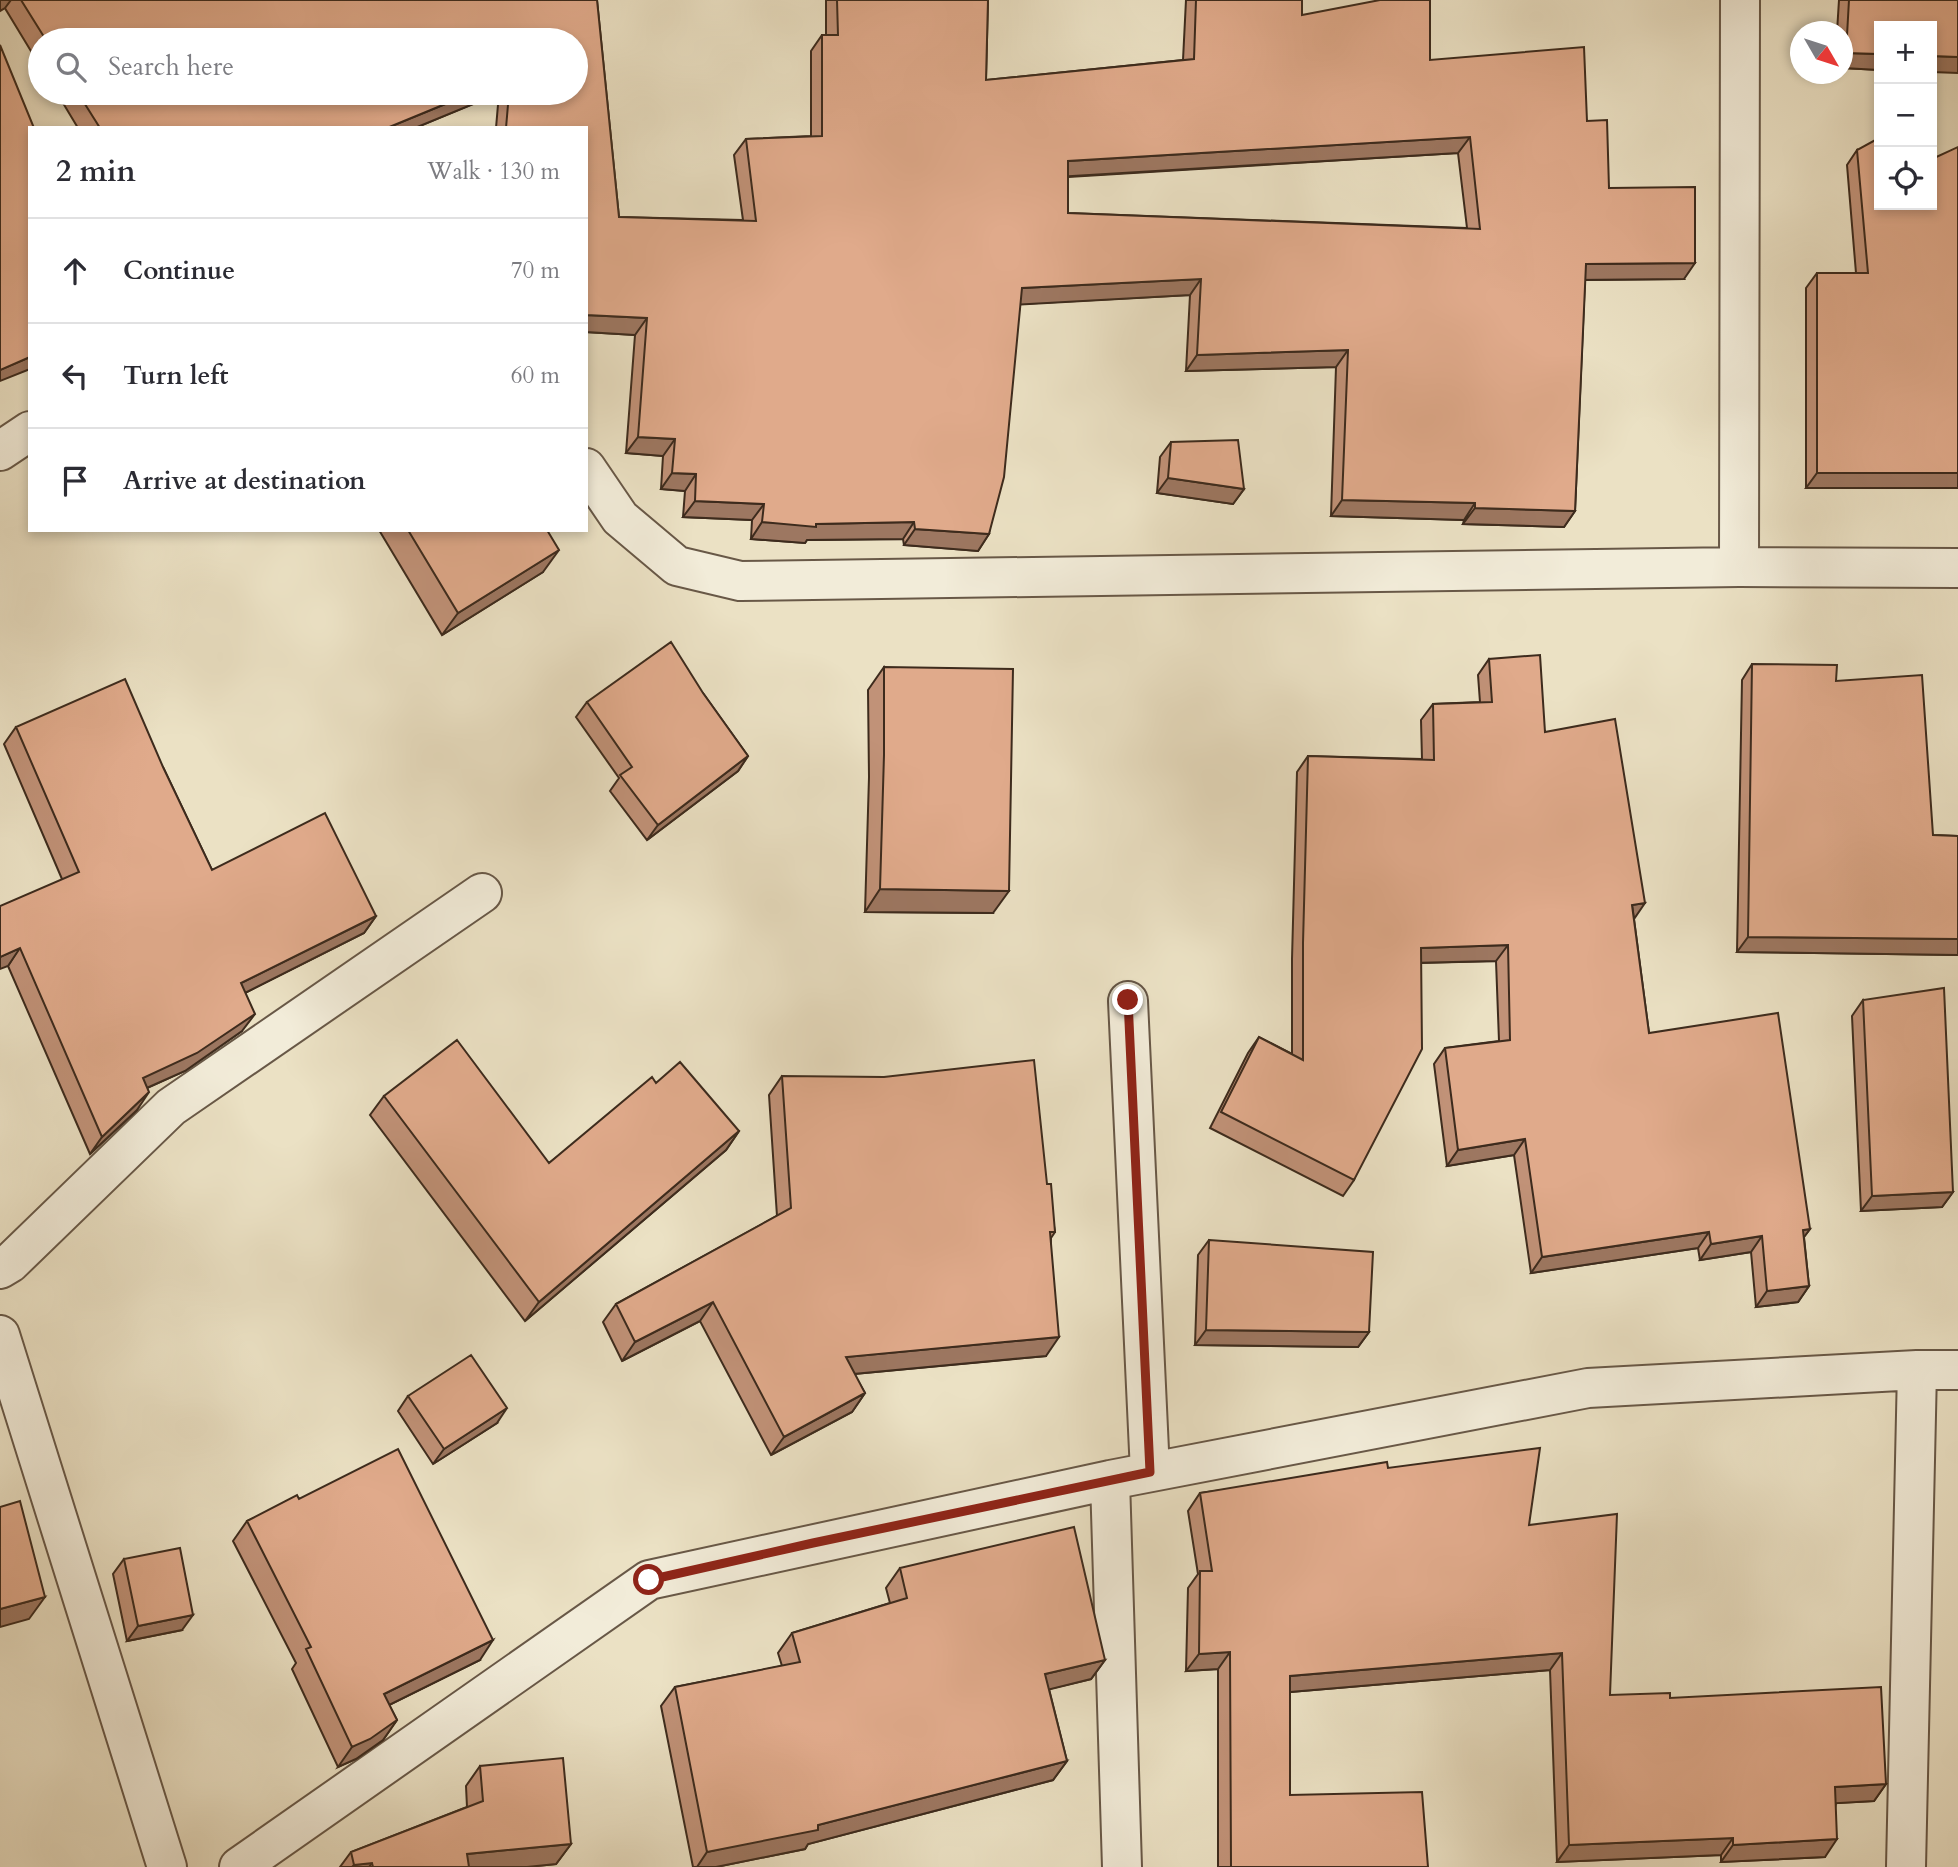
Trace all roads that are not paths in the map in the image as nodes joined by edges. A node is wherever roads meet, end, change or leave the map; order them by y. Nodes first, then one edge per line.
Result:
1 (1740, 0) edge
2 (28, 432) edge
3 (0, 451) edge
4 (588, 471) edge
5 (1739, 567) junction
6 (1958, 568) edge
7 (482, 892) dead end
8 (1128, 1000) dead end
9 (0, 1269) edge
10 (0, 1335) edge
11 (1917, 1370) junction
12 (1958, 1370) edge
13 (1150, 1472) junction
14 (1110, 1480) junction
15 (167, 1867) edge
16 (239, 1867) edge
17 (1122, 1867) edge
18 (1906, 1867) edge

1 - 5 street
2 - 3 street
4 - 5 street
5 - 6 street
7 - 9 street
8 - 13 street
10 - 15 street
11 - 12 street
11 - 13 street
11 - 18 street
13 - 14 street
14 - 16 street
14 - 17 street

